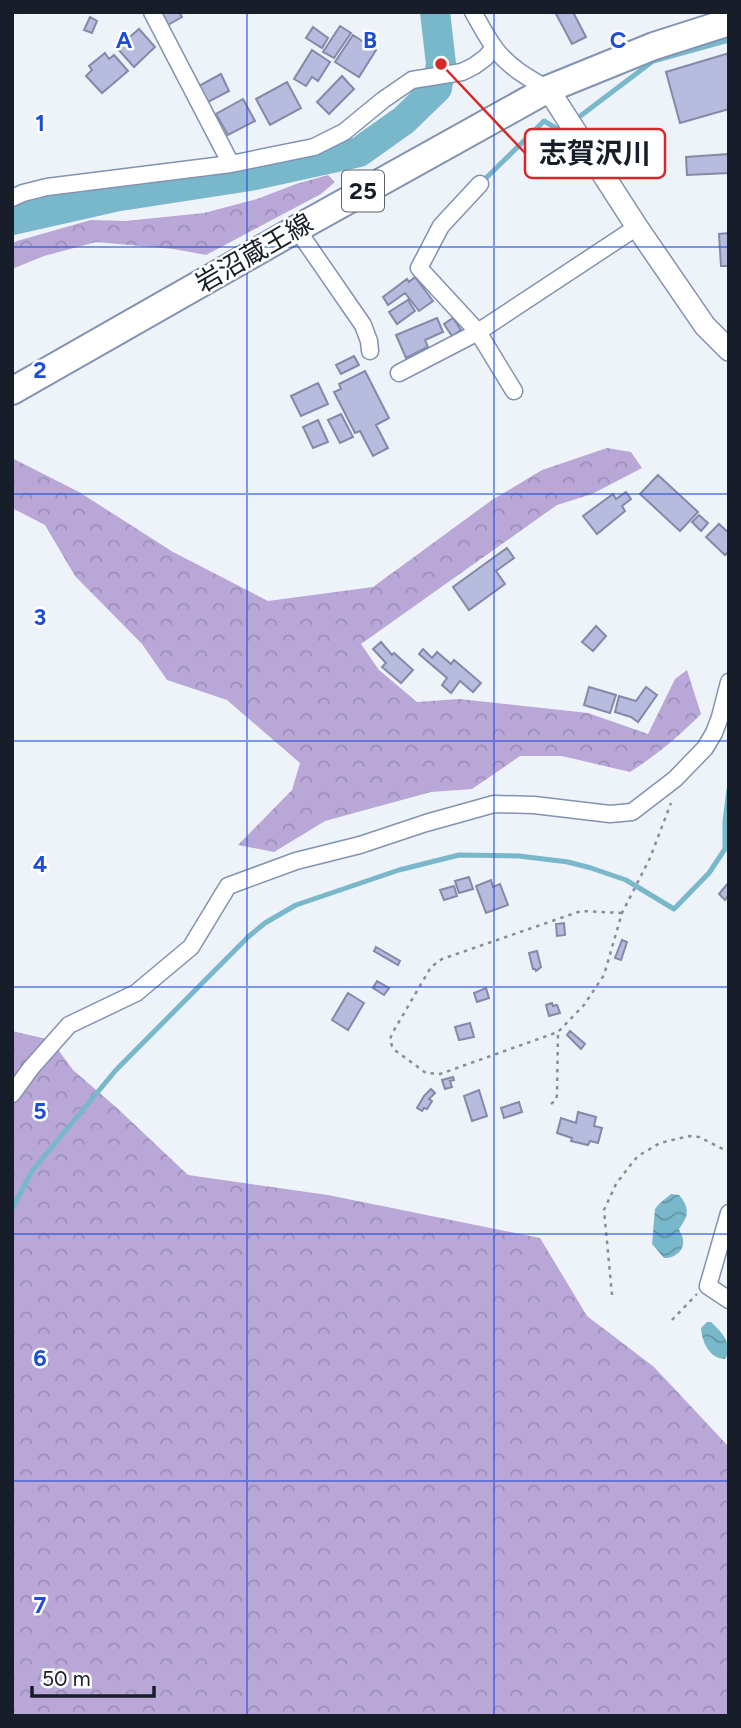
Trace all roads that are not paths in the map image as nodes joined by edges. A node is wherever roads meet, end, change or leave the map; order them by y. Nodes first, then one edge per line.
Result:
1 (152, 12) edge
2 (473, 12) edge
3 (729, 22) edge
4 (495, 48) junction
5 (548, 89) junction
6 (231, 164) junction
7 (12, 181) edge
8 (480, 184) dead end
9 (30, 191) junction
10 (12, 198) edge
11 (300, 227) junction
12 (637, 227) junction
13 (478, 332) junction
14 (729, 350) edge
15 (370, 351) dead end
16 (399, 373) dead end
17 (12, 391) edge
18 (514, 391) dead end
19 (729, 682) edge
20 (12, 1094) edge
21 (729, 1213) edge
22 (729, 1300) edge

1 - 6 street
2 - 4 street
3 - 5 main road, 岩沼蔵王線 / 25
4 - 5 street
4 - 6 street
5 - 11 main road, 岩沼蔵王線 / 25
5 - 12 street
6 - 9 street
7 - 9 street
8 - 13 street
9 - 10 street
11 - 15 street
11 - 17 main road, 岩沼蔵王線 / 25
12 - 13 street
12 - 14 street
13 - 16 street
13 - 18 street
19 - 20 street
21 - 22 street

